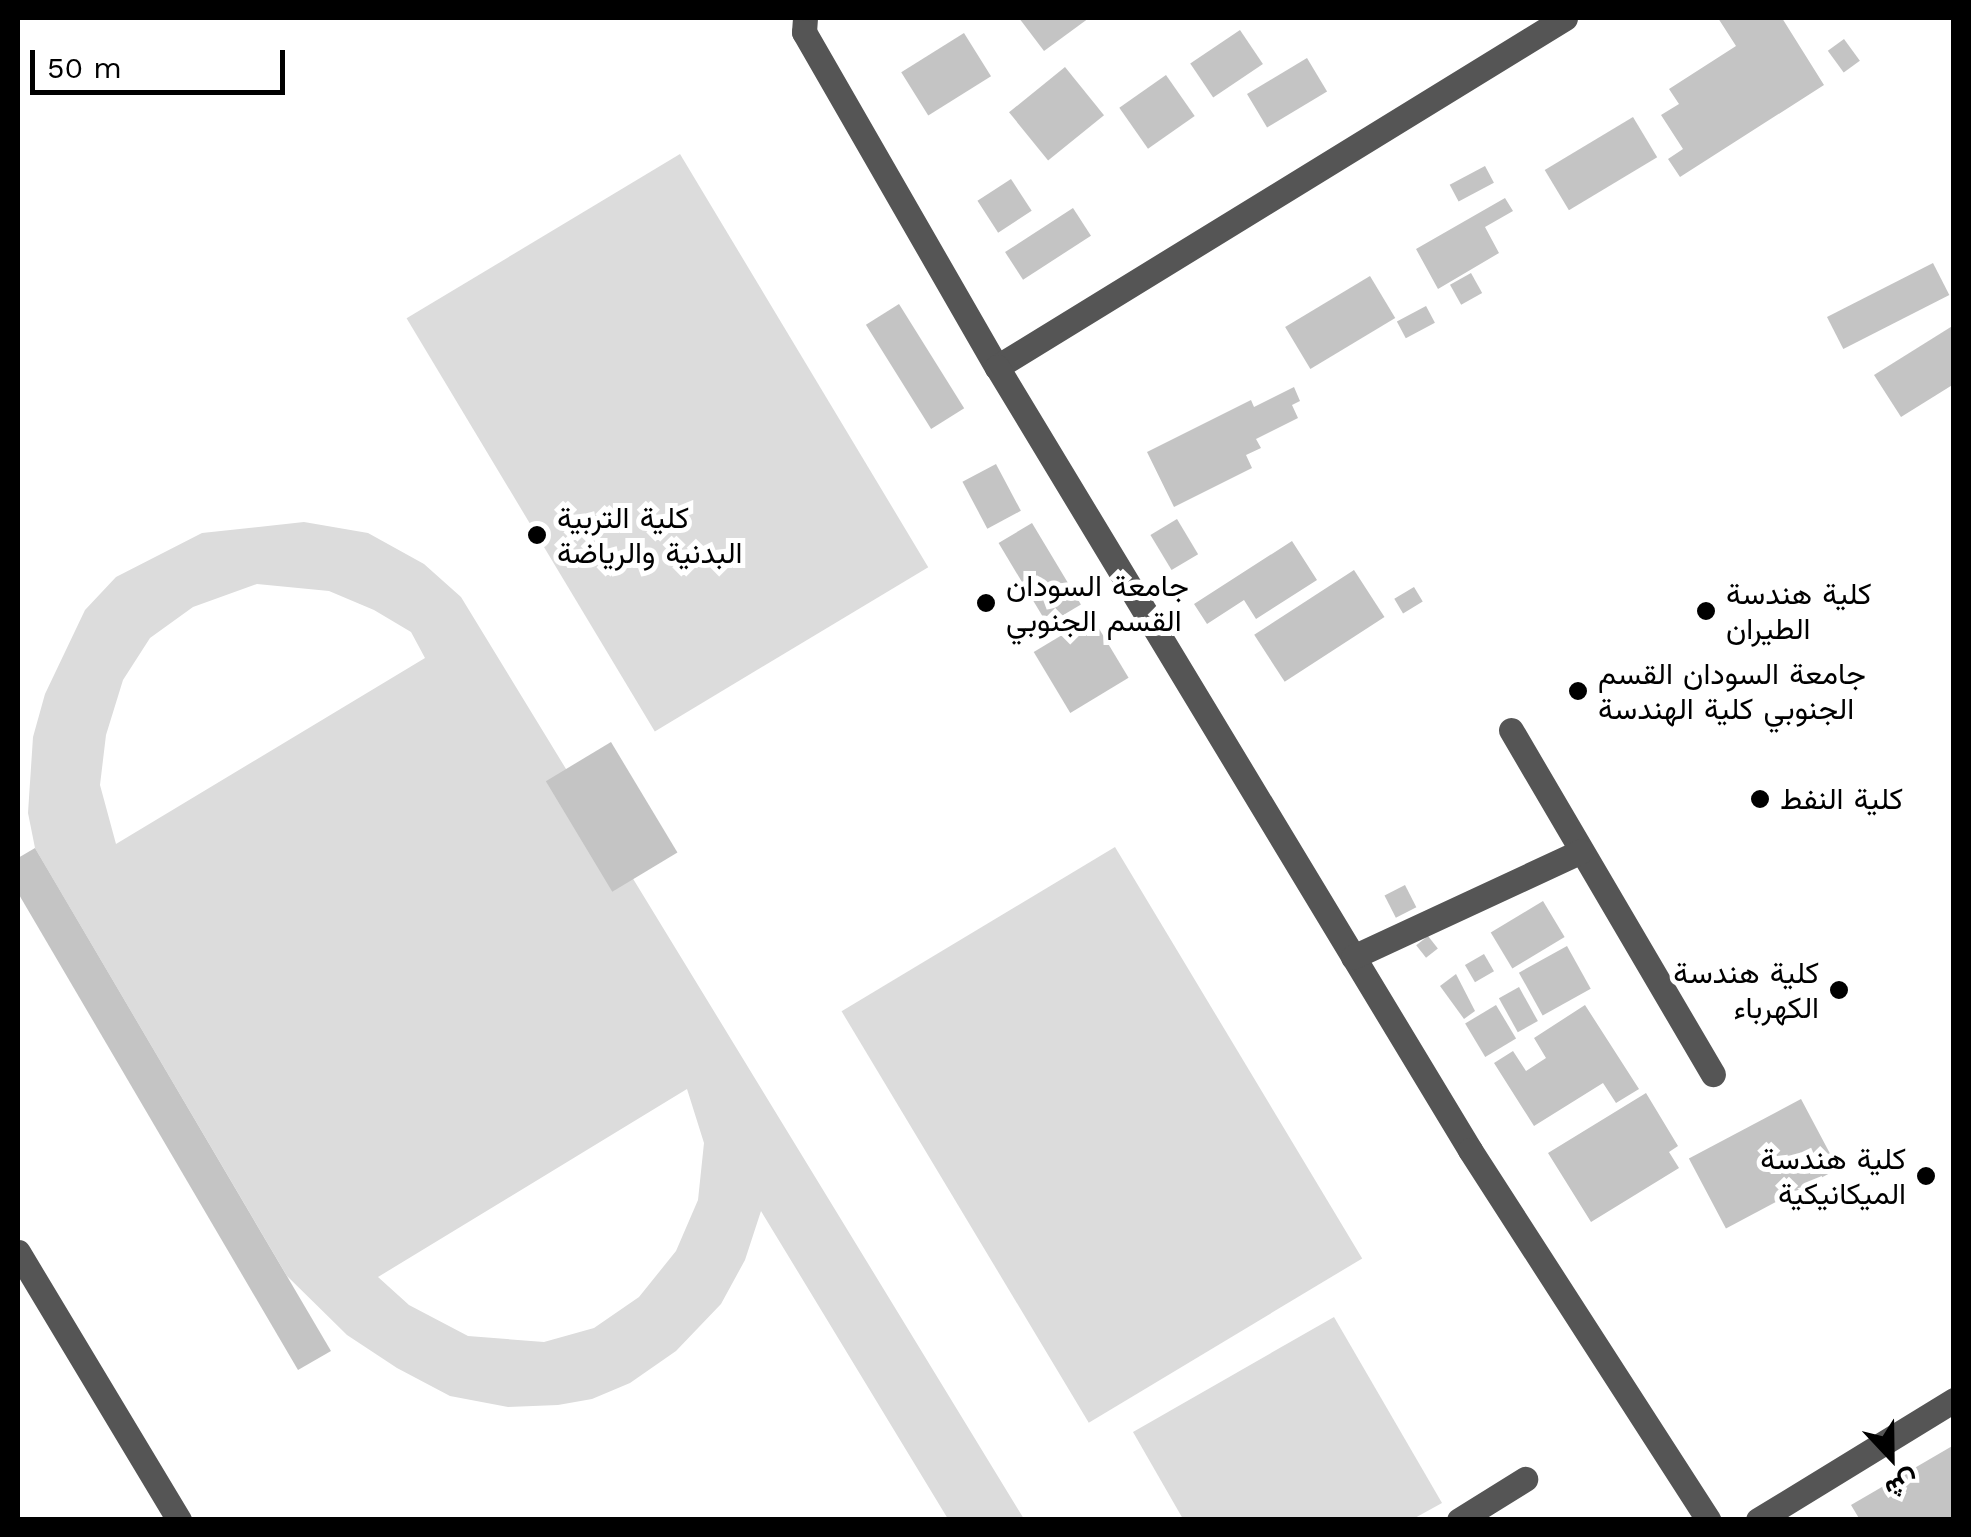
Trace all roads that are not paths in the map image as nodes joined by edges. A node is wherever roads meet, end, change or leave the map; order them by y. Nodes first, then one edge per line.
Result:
1 (805, 18) edge
2 (1565, 18) edge
3 (997, 367) junction
4 (1510, 730) dead end
5 (1582, 851) junction
6 (1353, 956) junction
7 (1713, 1074) dead end
8 (18, 1252) edge
9 (1954, 1400) edge
10 (1525, 1479) dead end
11 (179, 1520) edge
12 (1459, 1520) edge
13 (1708, 1520) edge
14 (1758, 1520) edge

1 - 3 street
2 - 3 street
3 - 6 street
4 - 5 street
5 - 6 street
5 - 7 street
6 - 13 street
8 - 11 street
9 - 14 street
10 - 12 street

